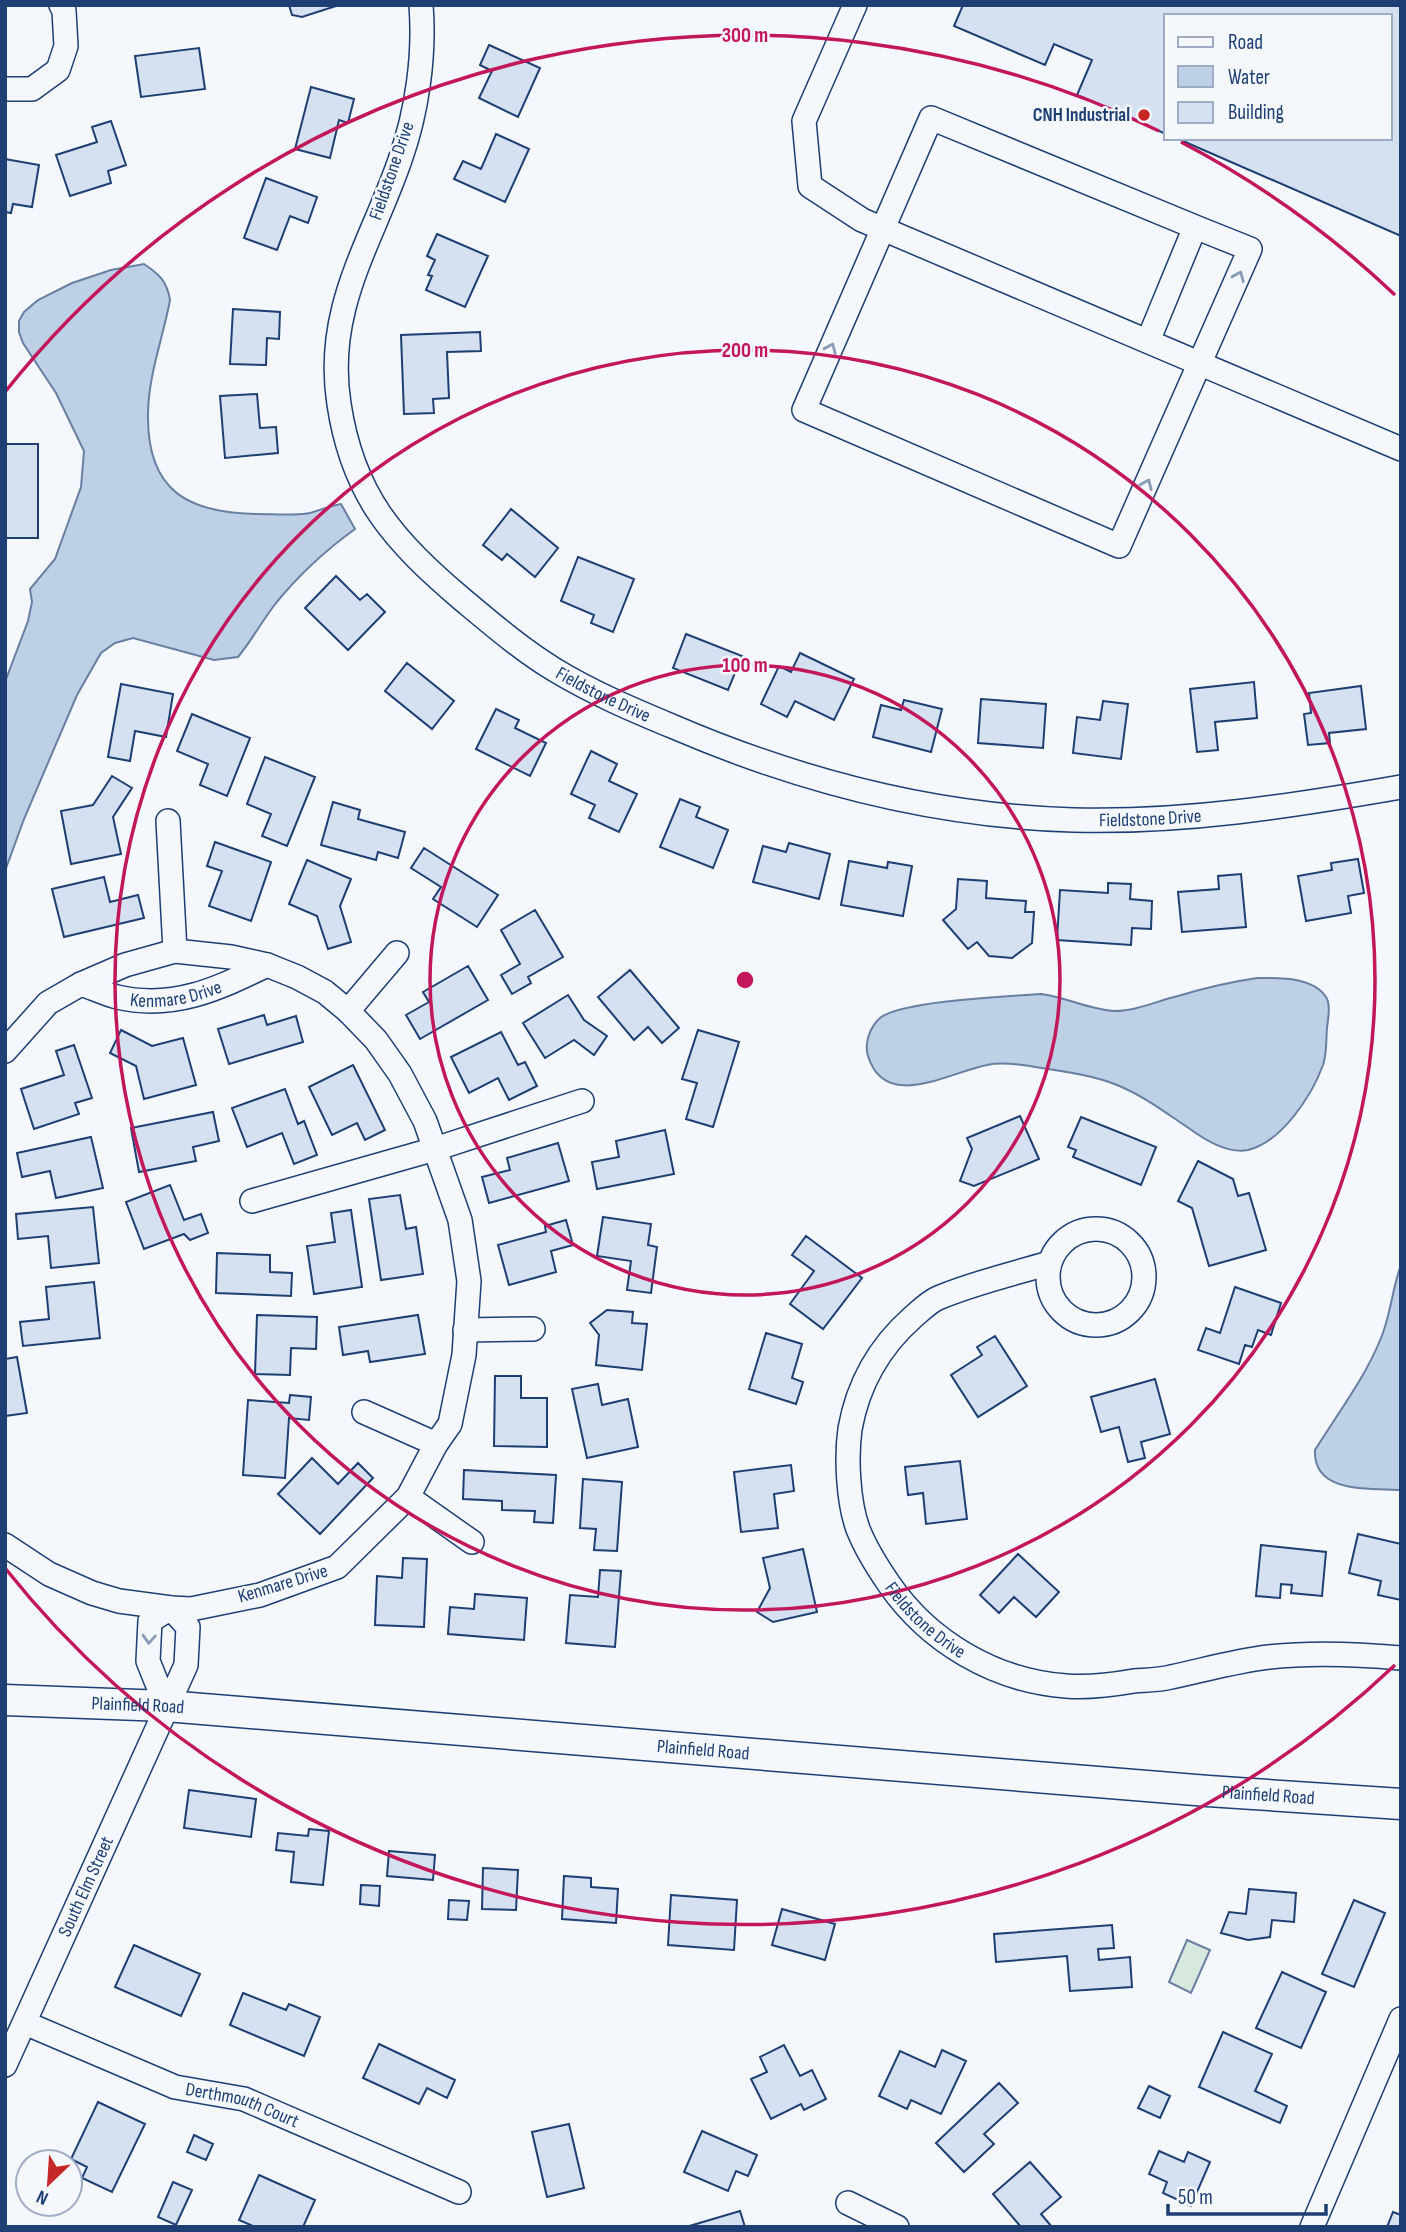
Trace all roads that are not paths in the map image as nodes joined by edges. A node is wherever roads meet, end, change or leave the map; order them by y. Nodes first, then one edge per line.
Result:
1 (421, 5) edge
2 (855, 5) edge
3 (68, 7) edge
4 (5, 89) edge
5 (1195, 226) junction
6 (884, 229) junction
7 (1149, 341) junction
8 (1202, 363) junction
9 (1401, 449) edge
10 (1401, 787) edge
11 (168, 821) dead end
12 (175, 951) junction
13 (397, 953) dead end
14 (267, 965) junction
15 (81, 984) junction
16 (348, 1011) junction
17 (5, 1051) edge
18 (582, 1101) dead end
19 (435, 1149) junction
20 (252, 1201) dead end
21 (1049, 1263) junction
22 (533, 1329) dead end
23 (465, 1330) junction
24 (364, 1412) dead end
25 (436, 1444) junction
26 (408, 1497) junction
27 (472, 1542) dead end
28 (5, 1545) edge
29 (171, 1608) junction
30 (1401, 1658) edge
31 (5, 1700) edge
32 (166, 1706) junction
33 (1401, 1804) edge
34 (1401, 2020) edge
35 (25, 2023) junction
36 (5, 2065) edge
37 (458, 2192) dead end
38 (848, 2203) dead end
39 (897, 2227) edge
40 (1312, 2227) edge

1 - 10 street, Fieldstone Drive
2 - 6 street
3 - 4 street
5 - 6 street
5 - 7 street
8 -> 5 street
6 - 7 street
6 - 8 street
7 - 8 street
8 - 9 street
11 - 12 street, Kenmare Drive
12 - 14 street, Kenmare Drive
12 - 15 street, Kenmare Drive
13 - 16 street
14 - 15 street, Kenmare Drive
14 - 16 street, Kenmare Drive
15 - 17 street, Kenmare Drive
16 - 19 street, Kenmare Drive
18 - 19 street
19 - 20 street
19 - 23 street, Kenmare Drive
21 - 21 street
21 - 30 street, Fieldstone Drive
22 - 23 street
23 - 25 street, Kenmare Drive
24 - 25 street
25 - 26 street, Kenmare Drive
26 - 27 street
26 - 29 street, Kenmare Drive
28 - 29 street, Kenmare Drive
29 - 32 street
29 -> 32 street
31 - 32 main road, Plainfield Road
32 - 33 main road, Plainfield Road
32 - 35 street, South Elm Street
34 - 40 street
35 - 36 street, South Elm Street
35 - 37 street, Derthmouth Court
38 - 39 street

